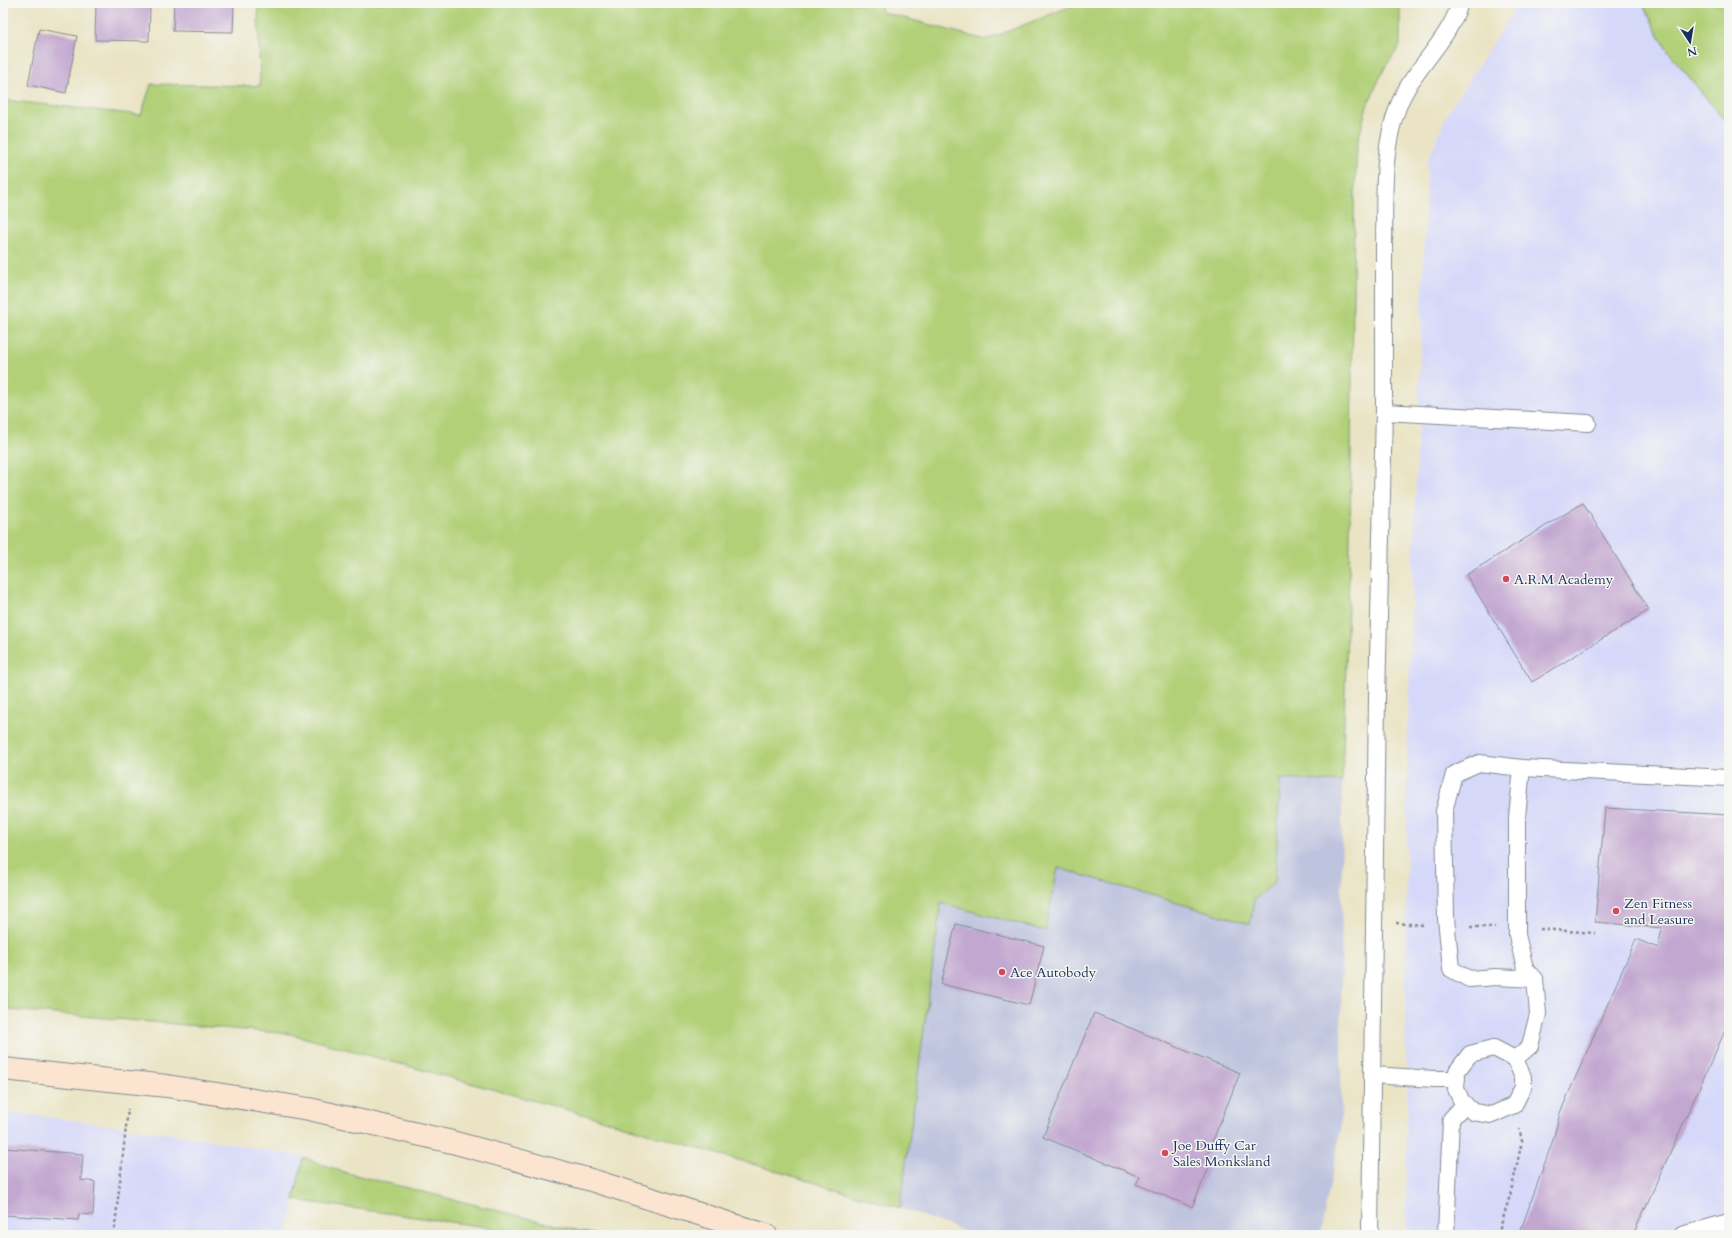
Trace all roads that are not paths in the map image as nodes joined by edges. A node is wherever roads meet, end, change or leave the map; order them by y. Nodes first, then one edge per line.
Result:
1 (1460, 3) edge
2 (1384, 412) junction
3 (1588, 423) dead end
4 (1522, 768) junction
5 (1729, 778) edge
6 (1535, 979) junction
7 (1515, 1059) junction
8 (3, 1069) edge
9 (1372, 1075) junction
10 (1457, 1079) junction
11 (1465, 1104) junction
12 (1729, 1222) edge
13 (766, 1235) edge
14 (1370, 1235) edge
15 (1446, 1235) edge
16 (1682, 1235) edge

1 - 2 lane
2 - 3 lane
2 - 9 lane
4 - 5 lane
4 - 6 lane
4 - 6 lane
6 - 7 lane
7 - 10 lane
7 - 11 lane
8 - 13 main road
9 - 10 lane
9 - 14 lane
10 - 11 lane
11 - 15 lane
12 - 16 lane

